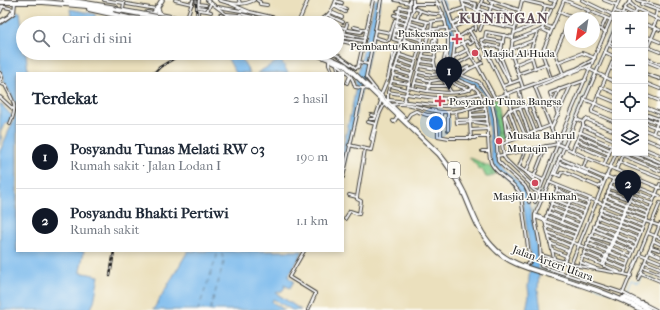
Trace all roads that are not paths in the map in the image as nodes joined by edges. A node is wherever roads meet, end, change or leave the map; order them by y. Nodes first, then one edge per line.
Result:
1 (65, 0) edge
2 (104, 0) edge
3 (162, 0) edge
4 (175, 0) edge
5 (199, 0) edge
6 (207, 0) edge
7 (219, 0) edge
8 (239, 0) edge
9 (252, 0) edge
10 (257, 0) edge
11 (308, 0) edge
12 (336, 0) edge
13 (373, 0) edge
14 (381, 0) edge
15 (395, 0) edge
16 (436, 0) edge
17 (444, 0) edge
18 (490, 0) edge
19 (523, 0) edge
20 (550, 0) edge
21 (564, 0) edge
22 (582, 0) edge
23 (604, 0) edge
24 (619, 0) edge
25 (637, 0) edge
26 (37, 1) edge
27 (73, 1) junction
28 (182, 1) edge
29 (193, 1) edge
30 (402, 1) edge
31 (462, 1) edge
32 (482, 1) edge
33 (493, 1) junction
34 (555, 1) edge
35 (630, 1) edge
36 (0, 2) edge
37 (15, 2) junction
38 (412, 2) edge
39 (642, 2) junction
40 (52, 3) junction
41 (211, 3) junction
42 (342, 3) dead end
43 (127, 4) dead end
44 (198, 4) junction
45 (231, 4) junction
46 (240, 4) junction
47 (439, 4) junction
48 (206, 5) dead end
49 (267, 5) dead end
50 (334, 5) junction
51 (617, 5) junction
52 (0, 6) edge
53 (3, 6) junction
54 (545, 6) junction
55 (217, 7) junction
56 (464, 7) junction
57 (491, 7) junction
58 (660, 7) edge
59 (205, 8) dead end
60 (412, 8) junction
61 (123, 9) junction
62 (475, 9) junction
63 (624, 9) junction
64 (113, 10) junction
65 (155, 10) junction
66 (199, 10) dead end
67 (345, 10) dead end
68 (420, 10) junction
69 (520, 10) junction
70 (551, 10) dead end
71 (589, 10) joint
72 (637, 10) joint
73 (659, 10) edge
74 (207, 11) junction
75 (479, 11) junction
76 (615, 11) edge
77 (0, 12) edge
78 (211, 12) dead end
79 (250, 12) junction
80 (331, 12) junction
81 (398, 12) junction
82 (559, 12) junction
83 (622, 12) edge
84 (629, 12) edge
85 (226, 13) junction
86 (443, 13) junction
87 (449, 13) junction
88 (409, 14) junction
89 (564, 14) edge
90 (162, 15) junction
91 (328, 15) edge
92 (394, 15) dead end
93 (489, 15) junction
94 (612, 15) edge
95 (119, 16) edge
96 (143, 16) edge
97 (149, 16) edge
98 (151, 16) edge
99 (166, 16) edge
100 (167, 16) edge
101 (187, 16) edge
102 (198, 16) edge
103 (221, 16) edge
104 (230, 16) edge
105 (236, 16) edge
106 (239, 16) edge
107 (254, 16) joint
108 (300, 16) edge
109 (340, 16) edge
110 (398, 16) junction
111 (518, 16) junction
112 (0, 17) edge
113 (411, 18) junction
114 (606, 18) junction
115 (407, 19) junction
116 (417, 19) junction
117 (540, 19) dead end
118 (657, 19) edge
119 (396, 20) junction
120 (445, 20) junction
121 (475, 20) junction
122 (517, 20) junction
123 (611, 20) joint
124 (1, 21) edge
125 (468, 21) junction
126 (427, 22) junction
127 (432, 22) junction
128 (483, 22) junction
129 (452, 23) junction
130 (463, 23) junction
131 (488, 23) junction
132 (346, 24) dead end
133 (406, 24) junction
134 (409, 24) junction
135 (545, 24) junction
136 (648, 25) edge
137 (396, 26) junction
138 (354, 27) dead end
139 (454, 27) junction
140 (653, 27) junction
141 (404, 28) junction
142 (446, 28) junction
143 (515, 28) junction
144 (552, 28) junction
145 (656, 28) junction
146 (363, 29) junction
147 (542, 29) junction
148 (348, 30) dead end
149 (366, 30) junction
150 (375, 30) junction
151 (395, 30) junction
152 (408, 30) junction
153 (425, 30) junction
154 (432, 30) junction
155 (469, 30) junction
156 (480, 30) dead end
157 (601, 30) joint
158 (660, 30) edge
159 (538, 31) junction
160 (345, 32) junction
161 (403, 32) junction
162 (448, 32) junction
163 (455, 32) junction
164 (514, 32) junction
165 (606, 32) junction
166 (391, 33) junction
167 (550, 33) junction
168 (564, 33) edge
169 (423, 34) junction
170 (394, 35) junction
171 (406, 35) junction
172 (504, 35) junction
173 (612, 36) edge
174 (344, 37) junction
175 (374, 37) junction
176 (402, 37) junction
177 (459, 37) junction
178 (470, 37) dead end
179 (513, 37) junction
180 (648, 37) edge
181 (364, 38) junction
182 (652, 38) junction
183 (485, 39) junction
184 (405, 40) junction
185 (422, 40) junction
186 (436, 40) junction
187 (512, 40) junction
188 (534, 40) junction
189 (400, 41) junction
190 (344, 42) joint
191 (364, 42) junction
192 (503, 42) junction
193 (660, 42) edge
194 (609, 43) junction
195 (648, 43) edge
196 (463, 44) junction
197 (483, 44) junction
198 (612, 44) edge
199 (403, 45) junction
200 (420, 45) junction
201 (426, 45) junction
202 (436, 45) junction
203 (363, 46) junction
204 (432, 46) junction
205 (612, 46) edge
206 (455, 47) junction
207 (648, 47) edge
208 (480, 48) dead end
209 (502, 48) junction
210 (544, 48) junction
211 (419, 49) junction
212 (511, 49) junction
213 (424, 50) junction
214 (447, 50) junction
215 (467, 50) junction
216 (530, 50) junction
217 (435, 51) junction
218 (550, 51) junction
219 (486, 52) junction
220 (605, 52) junction
221 (660, 52) edge
222 (555, 53) junction
223 (495, 54) junction
224 (500, 54) junction
225 (542, 54) junction
226 (400, 55) junction
227 (423, 56) junction
228 (612, 56) edge
229 (453, 57) junction
230 (471, 57) junction
231 (512, 57) junction
232 (435, 58) junction
233 (531, 58) junction
234 (595, 58) junction
235 (482, 59) dead end
236 (648, 59) edge
237 (329, 60) joint
238 (334, 60) edge
239 (340, 60) edge
240 (344, 60) edge
241 (399, 60) junction
242 (416, 60) junction
243 (421, 61) junction
244 (360, 62) junction
245 (558, 62) junction
246 (648, 62) edge
247 (434, 63) junction
248 (482, 63) dead end
249 (337, 64) junction
250 (367, 64) junction
251 (546, 64) junction
252 (612, 64) edge
253 (660, 64) edge
254 (397, 65) junction
255 (414, 65) junction
256 (455, 65) junction
257 (477, 65) junction
258 (514, 65) junction
259 (592, 65) junction
260 (420, 66) junction
261 (660, 67) edge
262 (535, 68) junction
263 (587, 68) junction
264 (610, 68) joint
265 (390, 69) junction
266 (436, 69) junction
267 (470, 69) junction
268 (395, 70) junction
269 (413, 70) junction
270 (332, 72) edge
271 (339, 72) edge
272 (418, 72) junction
273 (451, 72) junction
274 (459, 72) junction
275 (593, 72) junction
276 (0, 73) edge
277 (563, 73) junction
278 (353, 74) junction
279 (439, 74) junction
280 (447, 74) junction
281 (461, 74) junction
282 (518, 74) junction
283 (394, 75) junction
284 (411, 75) junction
285 (648, 75) edge
286 (416, 77) junction
287 (551, 78) junction
288 (605, 78) junction
289 (443, 79) junction
290 (660, 79) edge
291 (392, 80) junction
292 (410, 80) junction
293 (430, 80) junction
294 (520, 80) junction
295 (586, 80) junction
296 (0, 81) edge
297 (612, 81) edge
298 (347, 83) dead end
299 (414, 83) junction
300 (511, 83) junction
301 (648, 84) edge
302 (390, 86) junction
303 (429, 86) junction
304 (447, 86) junction
305 (474, 86) junction
306 (503, 86) junction
307 (534, 86) junction
308 (571, 86) junction
309 (408, 87) junction
310 (601, 87) junction
311 (362, 88) junction
312 (413, 88) junction
313 (523, 88) junction
314 (372, 89) junction
315 (559, 89) junction
316 (660, 89) edge
317 (470, 90) junction
318 (519, 90) junction
319 (428, 91) junction
320 (388, 92) junction
321 (442, 92) junction
322 (447, 92) junction
323 (451, 92) junction
324 (612, 92) edge
325 (480, 93) junction
326 (406, 94) junction
327 (381, 95) junction
328 (507, 95) junction
329 (598, 95) junction
330 (648, 96) edge
331 (0, 97) edge
332 (495, 98) junction
333 (443, 99) junction
334 (490, 99) junction
335 (584, 99) junction
336 (381, 101) junction
337 (404, 101) junction
338 (458, 101) junction
339 (484, 101) junction
340 (612, 101) edge
341 (660, 101) edge
342 (387, 102) junction
343 (522, 102) junction
344 (540, 103) junction
345 (553, 103) junction
346 (594, 103) junction
347 (510, 104) junction
348 (392, 105) junction
349 (531, 105) junction
350 (443, 106) junction
351 (524, 106) junction
352 (485, 108) junction
353 (519, 108) junction
354 (648, 108) edge
355 (13, 109) dead end
356 (514, 109) junction
357 (510, 110) junction
358 (456, 111) junction
359 (612, 111) edge
360 (442, 112) junction
361 (448, 112) junction
362 (660, 113) edge
363 (486, 114) junction
364 (372, 115) dead end
365 (471, 115) junction
366 (558, 115) junction
367 (648, 115) edge
368 (376, 116) junction
369 (398, 116) junction
370 (660, 118) edge
371 (370, 119) dead end
372 (404, 119) junction
373 (487, 119) junction
374 (576, 119) junction
375 (648, 119) edge
376 (612, 121) edge
377 (368, 122) dead end
378 (393, 122) dead end
379 (471, 122) junction
380 (583, 122) junction
381 (10, 124) dead end
382 (376, 124) junction
383 (488, 124) junction
384 (506, 124) junction
385 (648, 124) edge
386 (659, 124) edge
387 (550, 126) junction
388 (583, 126) junction
389 (655, 127) junction
390 (660, 128) edge
391 (488, 129) junction
392 (510, 129) junction
393 (551, 129) junction
394 (448, 130) dead end
395 (471, 130) junction
396 (506, 130) junction
397 (540, 130) junction
398 (612, 130) edge
399 (535, 131) junction
400 (648, 131) edge
401 (580, 132) junction
402 (530, 133) junction
403 (653, 133) junction
404 (525, 135) junction
405 (554, 135) junction
406 (441, 136) junction
407 (578, 136) junction
408 (660, 136) edge
409 (489, 137) junction
410 (519, 137) junction
411 (472, 138) junction
412 (560, 138) junction
413 (514, 139) junction
414 (596, 139) junction
415 (612, 139) edge
416 (577, 140) junction
417 (648, 140) edge
418 (508, 142) junction
419 (594, 143) junction
420 (575, 144) junction
421 (350, 145) junction
422 (557, 145) junction
423 (660, 145) edge
424 (546, 146) junction
425 (612, 146) joint
426 (563, 147) junction
427 (593, 147) junction
428 (536, 148) junction
429 (365, 149) junction
430 (648, 149) edge
431 (610, 150) junction
432 (482, 151) dead end
433 (489, 151) junction
434 (525, 151) junction
435 (572, 151) junction
436 (591, 151) junction
437 (609, 154) junction
438 (503, 155) junction
439 (660, 155) edge
440 (497, 156) junction
441 (615, 156) edge
442 (622, 156) edge
443 (627, 156) edge
444 (635, 156) edge
445 (646, 156) edge
446 (587, 158) junction
447 (607, 158) junction
448 (558, 160) junction
449 (619, 162) junction
450 (660, 162) edge
451 (604, 165) junction
452 (660, 166) edge
453 (610, 168) junction
454 (582, 170) junction
455 (616, 170) junction
456 (660, 171) edge
457 (344, 172) edge
458 (526, 172) junction
459 (554, 173) junction
460 (534, 177) junction
461 (660, 178) edge
462 (605, 179) junction
463 (543, 180) junction
464 (613, 180) junction
465 (549, 182) junction
466 (532, 185) junction
467 (558, 186) junction
468 (660, 186) edge
469 (610, 187) junction
470 (557, 190) junction
471 (633, 191) junction
472 (608, 192) junction
473 (538, 193) junction
474 (574, 193) junction
475 (529, 194) junction
476 (656, 194) junction
477 (349, 195) dead end
478 (555, 195) junction
479 (631, 195) junction
480 (606, 196) junction
481 (660, 196) edge
482 (357, 197) junction
483 (537, 197) junction
484 (572, 197) junction
485 (553, 199) junction
486 (590, 199) junction
487 (654, 199) junction
488 (604, 200) junction
489 (629, 200) junction
490 (570, 201) junction
491 (552, 203) junction
492 (588, 203) junction
493 (596, 203) junction
494 (660, 203) edge
495 (603, 204) junction
496 (627, 204) junction
497 (652, 204) junction
498 (569, 205) junction
499 (586, 207) junction
500 (550, 208) junction
501 (601, 208) junction
502 (626, 208) junction
503 (650, 209) junction
504 (567, 210) junction
505 (548, 212) junction
506 (584, 212) junction
507 (599, 213) junction
508 (624, 213) junction
509 (648, 213) junction
510 (565, 214) junction
511 (535, 216) junction
512 (582, 216) junction
513 (598, 217) junction
514 (622, 217) junction
515 (647, 217) junction
516 (563, 218) junction
517 (345, 219) dead end
518 (545, 219) junction
519 (581, 220) junction
520 (620, 221) junction
521 (596, 222) junction
522 (562, 223) junction
523 (652, 223) junction
524 (644, 224) junction
525 (579, 225) junction
526 (660, 225) edge
527 (546, 226) junction
528 (594, 226) junction
529 (619, 226) junction
530 (650, 227) junction
531 (577, 229) junction
532 (592, 230) junction
533 (617, 230) junction
534 (641, 230) junction
535 (659, 231) edge
536 (548, 232) junction
537 (576, 233) junction
538 (648, 233) junction
539 (615, 234) junction
540 (640, 234) junction
541 (590, 235) junction
542 (655, 236) junction
543 (548, 237) junction
544 (574, 238) junction
545 (638, 238) junction
546 (660, 238) edge
547 (589, 239) junction
548 (613, 239) junction
549 (653, 241) junction
550 (572, 242) junction
551 (550, 243) junction
552 (587, 243) junction
553 (612, 243) junction
554 (636, 243) junction
555 (660, 244) edge
556 (578, 245) junction
557 (570, 246) junction
558 (651, 246) junction
559 (610, 247) junction
560 (634, 247) junction
561 (585, 248) junction
562 (552, 250) junction
563 (660, 250) edge
564 (568, 251) junction
565 (608, 251) junction
566 (633, 251) junction
567 (649, 251) junction
568 (303, 252) edge
569 (584, 252) junction
570 (640, 254) junction
571 (541, 255) junction
572 (566, 256) junction
573 (582, 256) junction
574 (606, 256) junction
575 (631, 256) junction
576 (660, 256) edge
577 (647, 257) junction
578 (554, 258) junction
579 (605, 260) junction
580 (629, 260) junction
581 (564, 262) junction
582 (580, 262) junction
583 (645, 262) junction
584 (660, 262) edge
585 (571, 264) junction
586 (628, 264) junction
587 (526, 265) junction
588 (579, 266) junction
589 (603, 266) junction
590 (607, 267) junction
591 (643, 267) junction
592 (660, 268) edge
593 (625, 269) junction
594 (600, 270) junction
595 (606, 271) junction
596 (641, 273) junction
597 (567, 274) junction
598 (623, 274) junction
599 (660, 274) edge
600 (631, 276) junction
601 (638, 279) dead end
602 (660, 281) edge
603 (624, 296) junction
604 (641, 307) edge
605 (308, 310) edge
606 (648, 310) edge
607 (656, 310) edge

1 - 27 highway
2 - 61 street
3 - 65 main road
4 - 28 street
5 - 44 street
6 - 41 street
7 - 45 street
8 - 46 street
9 - 46 street
10 - 49 street
11 - 108 street
12 - 42 street
12 - 50 street
13 - 149 street
14 - 150 street
15 - 30 street
16 - 47 street
17 - 87 street
18 - 33 street
19 - 54 street
19 - 69 street
20 - 34 street
21 - 71 street
21 - 82 street
22 - 94 street
23 - 51 street
24 - 51 street
25 - 39 street
26 - 37 highway
26 - 40 highway
27 - 61 highway
27 - 64 highway
28 - 29 street
29 - 101 street
29 - 102 street
30 - 38 street
31 - 56 street
31 - 62 street
32 - 57 street
32 - 75 street
33 - 57 street
33 - 69 street
34 - 54 street
35 - 63 street
35 - 72 street
36 - 37 highway
37 - 124 street
38 - 47 street
38 - 60 street
39 - 58 street
39 - 73 street
40 - 64 highway
40 - 95 highway
41 - 55 street
41 - 74 street
43 - 65 street
44 - 48 street
44 - 59 street
45 - 46 street
45 - 79 street
47 - 86 street
50 - 67 street
50 - 80 street
51 - 76 street
52 - 53 street
53 - 77 street
53 - 124 street
54 - 117 street
55 - 79 street
55 - 85 street
56 - 62 street
56 - 87 street
56 - 125 street
57 - 93 street
57 - 111 street
60 - 68 street
60 - 81 street
60 - 88 street
60 - 113 street
61 - 65 highway
62 - 75 street
63 - 83 street
63 - 84 street
64 - 96 highway, bridge
64 - 97 highway, bridge
65 - 90 highway
65 - 90 highway
65 - 98 main road
66 - 74 street
68 - 86 street
68 - 116 street
69 - 111 street
70 - 135 street
71 - 114 street
72 - 118 street
73 - 118 street
74 - 78 street
75 - 93 street
75 - 121 street
79 - 107 street
80 - 91 street
80 - 109 street
81 - 88 street
81 - 110 street
82 - 89 street
82 - 144 street
85 - 103 street
85 - 104 street
85 - 105 street
86 - 120 street
87 - 129 street
88 - 115 street
90 - 99 highway, bridge
90 - 100 highway
92 - 110 street
93 - 122 street
93 - 131 street
106 - 107 street
110 - 115 street
110 - 119 street
111 - 122 street
112 - 124 street
113 - 116 street
113 - 134 street
114 - 123 street
114 - 157 street
115 - 133 street
116 - 126 street
118 - 140 street
119 - 133 street
119 - 137 street
119 - 166 street
120 - 127 street
120 - 142 street
121 - 125 street
121 - 128 street
121 - 155 street
122 - 143 street
123 - 165 street
125 - 130 street
126 - 127 street
126 - 153 street
127 - 154 street
128 - 131 street
128 - 156 street
129 - 130 street
129 - 139 street
130 - 139 street
131 - 143 street
132 - 160 street
133 - 141 street
134 - 152 street
134 - 153 street
135 - 144 street
135 - 147 street
135 - 164 street
136 - 140 street
137 - 141 street
137 - 151 street
138 - 146 street
139 - 163 street
140 - 145 street
141 - 161 street
142 - 154 street
142 - 162 street
143 - 164 street
144 - 167 street
145 - 158 street
145 - 182 street
146 - 148 street
146 - 149 street
147 - 159 street
147 - 167 street
149 - 181 street
150 - 166 street
150 - 175 street
151 - 161 street
151 - 170 street
152 - 169 street
152 - 171 street
153 - 154 street
153 - 169 street
154 - 186 street
154 - 201 street
155 - 177 street
155 - 208 street
157 - 165 street
159 - 187 street
159 - 188 street
160 - 174 street
160 - 181 street
161 - 176 street
162 - 163 street
162 - 214 street
163 - 177 street
163 - 206 street
164 - 179 street
165 - 234 street
166 - 175 street
167 - 210 street
168 - 222 street
169 - 185 street
170 - 176 street
170 - 189 street
171 - 184 street
171 - 185 street
172 - 179 street
172 - 183 street
172 - 192 street
173 - 194 street
174 - 190 street
174 - 191 street
175 - 250 street
176 - 189 street
177 - 196 street
178 - 196 street
179 - 187 street
180 - 182 street
181 - 191 street
182 - 193 street
182 - 195 street
183 - 192 street
183 - 197 street
184 - 199 street
184 - 200 street
185 - 200 street
186 - 202 street
186 - 204 street
187 - 212 street
188 - 212 street
188 - 216 street
189 - 265 street
190 - 203 street
191 - 203 street
192 - 209 street
194 - 198 street
194 - 205 street
194 - 220 street
196 - 206 street
196 - 215 street
197 - 209 street
197 - 219 street
199 - 211 street
199 - 226 street
200 - 211 street
201 - 204 street
201 - 213 street
202 - 204 street
202 - 217 street
203 - 244 street
206 - 229 street
207 - 221 street
209 - 224 street
210 - 218 street
210 - 225 street
211 - 213 street
211 - 242 street
212 - 231 street
213 - 217 street
213 - 227 street
214 - 217 street
214 - 273 street
214 - 280 street
215 - 229 street
215 - 230 street
216 - 231 street
216 - 233 street
217 - 232 street
218 - 222 street
218 - 225 street
219 - 223 street
219 - 306 street
220 - 228 street
220 - 275 street
222 - 245 street
223 - 224 street
223 - 300 street
224 - 300 street
225 - 251 street
226 - 241 street
226 - 242 street
227 - 232 street
227 - 243 street
229 - 256 street
230 - 235 street
230 - 256 street
230 - 257 street
231 - 258 street
232 - 247 street
233 - 258 street
233 - 262 street
234 - 245 street
234 - 259 street
234 - 277 street
236 - 253 street
237 - 249 street
237 - 270 street
238 - 278 highway, 1
239 - 278 highway, 1
240 - 244 street
241 - 254 street
241 - 255 street
242 - 255 street
243 - 247 street
243 - 260 street
244 - 250 street
245 - 277 street
246 - 261 street
247 - 266 street
248 - 257 street
249 - 271 street
249 - 278 street
250 - 314 street
251 - 262 street
251 - 287 street
252 - 264 street
254 - 268 street
254 - 269 street
255 - 269 street
256 - 274 street
257 - 267 street
257 - 332 street
258 - 282 street
259 - 263 street
259 - 275 street
260 - 266 street
260 - 272 street
262 - 282 street
263 - 275 street
263 - 307 street
264 - 288 street
265 - 268 street
265 - 327 street
266 - 279 street
267 - 274 street
267 - 281 street
268 - 283 street
268 - 284 street
269 - 284 street
272 - 279 street
272 - 286 street
273 - 280 street
273 - 305 street
274 - 281 street
275 - 288 street
275 - 295 street
275 - 335 street
276 - 296 street
277 - 287 street
278 - 298 street
278 - 311 street
278 - 314 highway, Jalan Arteri Utara / 1
279 - 289 street
280 - 317 street
281 - 334 street
282 - 294 street
283 - 291 street
283 - 292 street
284 - 292 street
285 - 290 street
286 - 293 street
286 - 299 street
287 - 307 street
288 - 297 street
288 - 310 street
289 - 293 street
289 - 304 street
291 - 302 street
291 - 309 street
292 - 309 street
293 - 303 street
294 - 300 street
294 - 313 street
295 - 308 street
295 - 412 street
296 - 381 street
299 - 303 street
299 - 312 street
300 - 306 street
301 - 316 street
302 - 309 street
302 - 320 street
303 - 304 street
303 - 319 street
304 - 322 street
304 - 323 street
305 - 317 street
305 - 325 street
306 - 328 street
307 - 313 street
307 - 344 street
308 - 315 street
308 - 366 street
309 - 312 street
309 - 326 street
310 - 324 street
310 - 329 street
311 - 314 street
311 - 421 street
312 - 319 street
313 - 318 street
314 - 327 street
314 - 336 street
314 - 342 highway, Jalan Arteri Utara / 1
315 - 345 street
315 - 345 street
317 - 323 street
318 - 328 street
318 - 343 street
319 - 321 street
320 - 326 street
320 - 342 street
321 - 322 street
321 - 333 street
322 - 323 street
325 - 338 street
325 - 339 street
326 - 333 street
326 - 337 street
327 - 342 street
328 - 332 street
328 - 347 street
329 - 340 street
329 - 346 street
330 - 341 street
331 - 355 street
332 - 334 street
333 - 338 street
333 - 350 street
334 - 339 street
334 - 440 street
335 - 346 street
335 - 374 street
336 - 342 street
336 - 368 street
337 - 342 street
337 - 350 street
338 - 339 street
338 - 350 street
339 - 352 street
339 - 358 street
342 - 348 street
342 - 369 street
342 - 372 highway, Jalan Arteri Utara / 1
342 - 382 street
343 - 347 street
343 - 351 street
344 - 349 street
344 - 387 street
345 - 366 street
346 - 359 street
346 - 376 street
347 - 357 street
348 - 360 street
348 - 372 street
349 - 351 street
349 - 397 street
351 - 353 street
351 - 399 street
352 - 363 street
352 - 365 street
353 - 356 street
353 - 402 street
354 - 362 street
356 - 357 street
356 - 404 street
357 - 384 street
357 - 410 street
358 - 361 street
358 - 379 street
360 - 361 street
360 - 406 street
361 - 394 street
363 - 365 street
363 - 373 street
364 - 368 street
365 - 379 street
366 - 393 street
367 - 370 street
368 - 371 street
369 - 372 street
369 - 378 street
370 - 386 street
372 - 406 street
372 - 587 highway, Jalan Arteri Utara / 1
373 - 379 street
373 - 383 street
374 - 380 street
374 - 426 street
375 - 386 street
377 - 382 street
379 - 383 street
379 - 395 street
380 - 388 street
380 - 398 street
382 - 429 street
383 - 391 street
384 - 392 street
384 - 396 street
385 - 389 street
386 - 389 street
387 - 393 street
387 - 397 street
388 - 401 street
388 - 415 street
389 - 390 street
389 - 403 street
391 - 395 street
391 - 409 street
392 - 396 street
392 - 413 street
393 - 405 street
395 - 411 street
396 - 418 street
397 - 399 street
399 - 402 street
400 - 403 street
401 - 407 street
401 - 414 street
402 - 404 street
403 - 408 street
404 - 410 street
405 - 412 street
405 - 422 street
406 - 411 street
407 - 416 street
407 - 419 street
409 - 411 street
409 - 433 street
410 - 413 street
412 - 422 street
413 - 418 street
414 - 419 street
414 - 425 street
416 - 420 street
416 - 427 street
417 - 423 street
418 - 438 street
419 - 427 street
419 - 431 street
420 - 435 street
420 - 436 street
421 - 429 street
421 - 457 street
422 - 424 street
422 - 426 street
422 - 463 street
424 - 428 street
424 - 460 street
425 - 431 street
426 - 435 street
426 - 448 street
427 - 436 street
427 - 437 street
428 - 434 street
428 - 458 street
429 - 482 street
430 - 439 street
431 - 437 street
432 - 433 street
433 - 587 street
434 - 438 street
434 - 458 street
435 - 446 street
436 - 447 street
437 - 447 street
438 - 440 street
438 - 466 street
440 - 475 street
441 - 453 street
442 - 449 street
443 - 456 street
444 - 452 street
445 - 450 street
446 - 451 street
446 - 454 street
447 - 451 street
448 - 454 street
448 - 459 street
449 - 455 street
449 - 461 street
451 - 453 street
453 - 455 street
453 - 462 street
454 - 462 street
455 - 468 street
458 - 460 street
459 - 459 street
459 - 465 street
460 - 463 street
460 - 466 street
462 - 464 street
462 - 493 street
463 - 473 street
464 - 469 street
464 - 471 street
464 - 476 street
465 - 467 street
465 - 511 street
466 - 473 street
467 - 470 street
467 - 474 street
468 - 476 street
469 - 472 street
469 - 479 street
470 - 478 street
470 - 484 street
471 - 479 street
471 - 487 street
472 - 480 street
472 - 489 street
473 - 483 street
474 - 484 street
474 - 486 street
475 - 483 street
475 - 483 street
476 - 481 street
476 - 487 street
477 - 482 street
478 - 485 street
478 - 490 street
479 - 489 street
479 - 497 street
480 - 488 street
480 - 496 street
482 - 517 street
484 - 490 street
484 - 492 street
485 - 491 street
485 - 498 street
486 - 492 street
486 - 493 street
487 - 497 street
488 - 495 street
488 - 502 street
489 - 496 street
489 - 503 street
490 - 498 street
490 - 499 street
491 - 500 street
491 - 504 street
492 - 499 street
493 - 495 street
493 - 501 street
493 - 556 street
494 - 523 street
495 - 501 street
495 - 508 street
496 - 502 street
496 - 509 street
497 - 503 street
498 - 504 street
498 - 506 street
499 - 506 street
500 - 505 street
500 - 510 street
501 - 507 street
501 - 514 street
502 - 508 street
502 - 515 street
503 - 509 street
504 - 510 street
504 - 512 street
505 - 516 street
505 - 518 street
506 - 512 street
507 - 513 street
507 - 520 street
508 - 514 street
508 - 524 street
509 - 515 street
510 - 516 street
510 - 519 street
511 - 518 street
511 - 571 street
512 - 519 street
513 - 521 street
513 - 529 street
514 - 520 street
514 - 524 street
515 - 524 street
516 - 522 street
516 - 525 street
518 - 522 street
518 - 527 street
518 - 537 street
519 - 525 street
520 - 529 street
520 - 534 street
521 - 528 street
521 - 533 street
522 - 531 street
523 - 524 street
523 - 526 street
523 - 530 street
524 - 530 street
524 - 534 street
525 - 531 street
526 - 535 street
527 - 536 street
527 - 544 street
528 - 532 street
528 - 539 street
529 - 533 street
529 - 540 street
530 - 538 street
531 - 537 street
532 - 541 street
532 - 548 street
533 - 539 street
533 - 545 street
534 - 540 street
535 - 542 street
536 - 543 street
536 - 550 street
537 - 544 street
538 - 542 street
538 - 570 street
539 - 548 street
539 - 554 street
540 - 545 street
541 - 547 street
541 - 553 street
542 - 546 street
542 - 549 street
543 - 551 street
543 - 557 street
544 - 550 street
545 - 554 street
547 - 552 street
547 - 559 street
548 - 553 street
548 - 560 street
549 - 555 street
549 - 558 street
550 - 556 street
550 - 557 street
551 - 562 street
551 - 564 street
552 - 561 street
552 - 565 street
553 - 559 street
553 - 566 street
554 - 560 street
556 - 561 street
556 - 585 street
557 - 564 street
558 - 563 street
558 - 567 street
559 - 565 street
559 - 575 street
560 - 566 street
561 - 569 street
561 - 574 street
562 - 572 street
562 - 578 street
564 - 572 street
565 - 574 street
565 - 580 street
566 - 575 street
567 - 576 street
567 - 577 street
568 - 605 street
569 - 573 street
569 - 579 street
570 - 577 street
570 - 600 street
571 - 578 street
571 - 597 street
572 - 581 street
573 - 582 street
573 - 589 street
574 - 579 street
574 - 586 street
575 - 580 street
577 - 583 street
577 - 584 street
578 - 581 street
579 - 589 street
579 - 593 street
580 - 586 street
581 - 585 street
582 - 588 street
582 - 594 street
583 - 591 street
583 - 592 street
585 - 588 street
585 - 597 street
586 - 593 street
587 - 603 highway, Jalan Arteri Utara / 1
588 - 594 street
589 - 590 street
590 - 595 street
590 - 598 street
591 - 596 street
591 - 599 street
593 - 598 street
594 - 595 street
595 - 598 street
596 - 601 street
596 - 602 street
597 - 603 street
598 - 600 street
600 - 603 street
603 - 604 highway, Jalan Arteri Utara / 1
604 - 606 highway, Jalan Arteri Utara / 1
604 - 607 street

